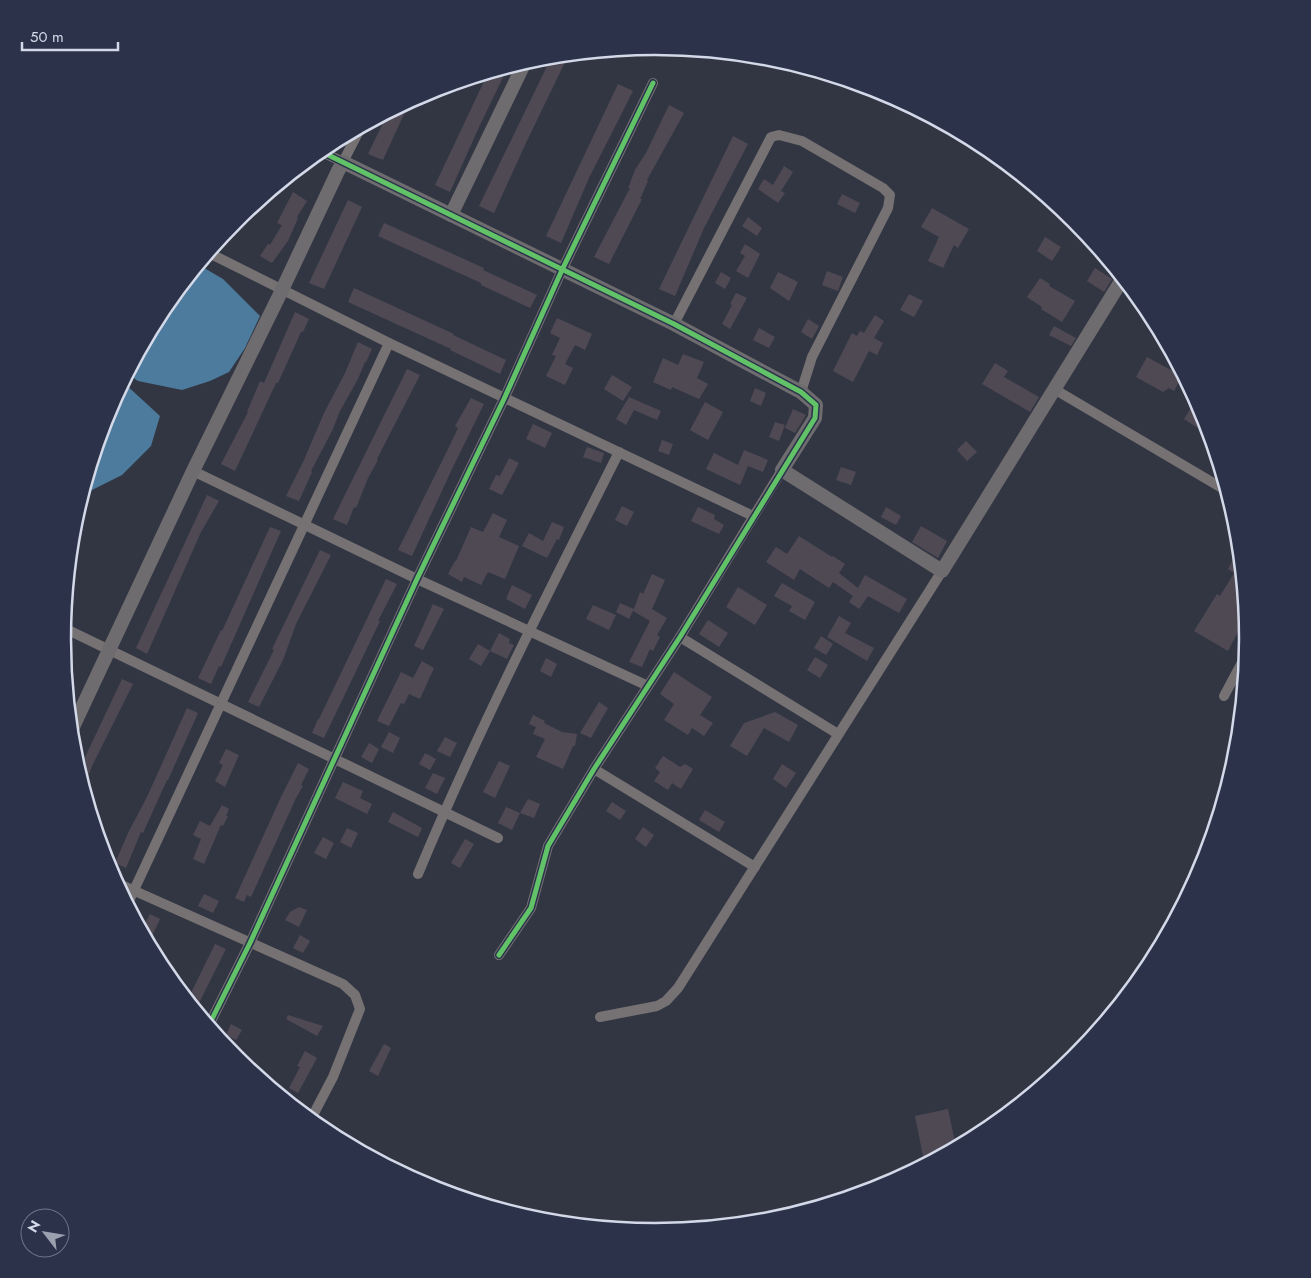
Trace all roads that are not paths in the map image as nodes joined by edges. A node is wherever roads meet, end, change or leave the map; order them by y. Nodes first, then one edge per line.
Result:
1 (522, 71) edge
2 (653, 83) dead end
3 (356, 137) edge
4 (328, 155) edge
5 (343, 162) junction
6 (451, 215) junction
7 (215, 256) edge
8 (562, 270) junction
9 (1119, 283) edge
10 (282, 290) junction
11 (674, 324) junction
12 (389, 343) junction
13 (1054, 389) junction
14 (801, 392) junction
15 (504, 399) junction
16 (618, 452) junction
17 (782, 470) junction
18 (193, 471) junction
19 (1219, 485) edge
20 (753, 516) junction
21 (305, 525) junction
22 (942, 571) junction
23 (417, 579) junction
24 (71, 632) edge
25 (529, 632) junction
26 (680, 637) junction
27 (108, 651) junction
28 (1238, 669) edge
29 (648, 686) junction
30 (1224, 696) dead end
31 (221, 705) junction
32 (77, 719) edge
33 (838, 734) junction
34 (334, 760) junction
35 (594, 769) junction
36 (444, 812) junction
37 (498, 838) dead end
38 (755, 868) junction
39 (418, 874) dead end
40 (128, 888) edge
41 (134, 891) junction
42 (132, 896) edge
43 (250, 943) junction
44 (499, 955) dead end
45 (600, 1017) dead end
46 (212, 1019) edge
47 (314, 1113) edge

1 - 6 street
2 - 8 street
3 - 5 street
4 - 5 street
5 - 6 street
5 - 10 street
6 - 8 street
7 - 10 street
8 - 11 street
8 - 15 street
9 - 13 street
10 - 12 street
10 - 18 street
11 - 14 street
11 - 14 street
12 - 15 street
12 - 21 street
13 - 19 street
13 - 22 street
14 - 17 street
15 - 16 street
15 - 23 street
16 - 20 street
16 - 25 street
17 - 20 street
17 - 22 street
18 - 21 street
18 - 27 street
20 - 26 street
21 - 23 street
21 - 31 street
22 - 33 street
23 - 25 street
23 - 34 street
24 - 27 street
25 - 29 street
25 - 36 street
26 - 29 street
26 - 33 street
27 - 31 street
27 - 32 street
28 - 30 street
29 - 35 street
31 - 34 street
31 - 41 street
33 - 38 street
34 - 36 street
34 - 43 street
35 - 38 street
35 - 44 street
36 - 37 street
36 - 39 street
38 - 45 street
40 - 41 street
41 - 42 street
41 - 43 street
43 - 46 street
43 - 47 street

